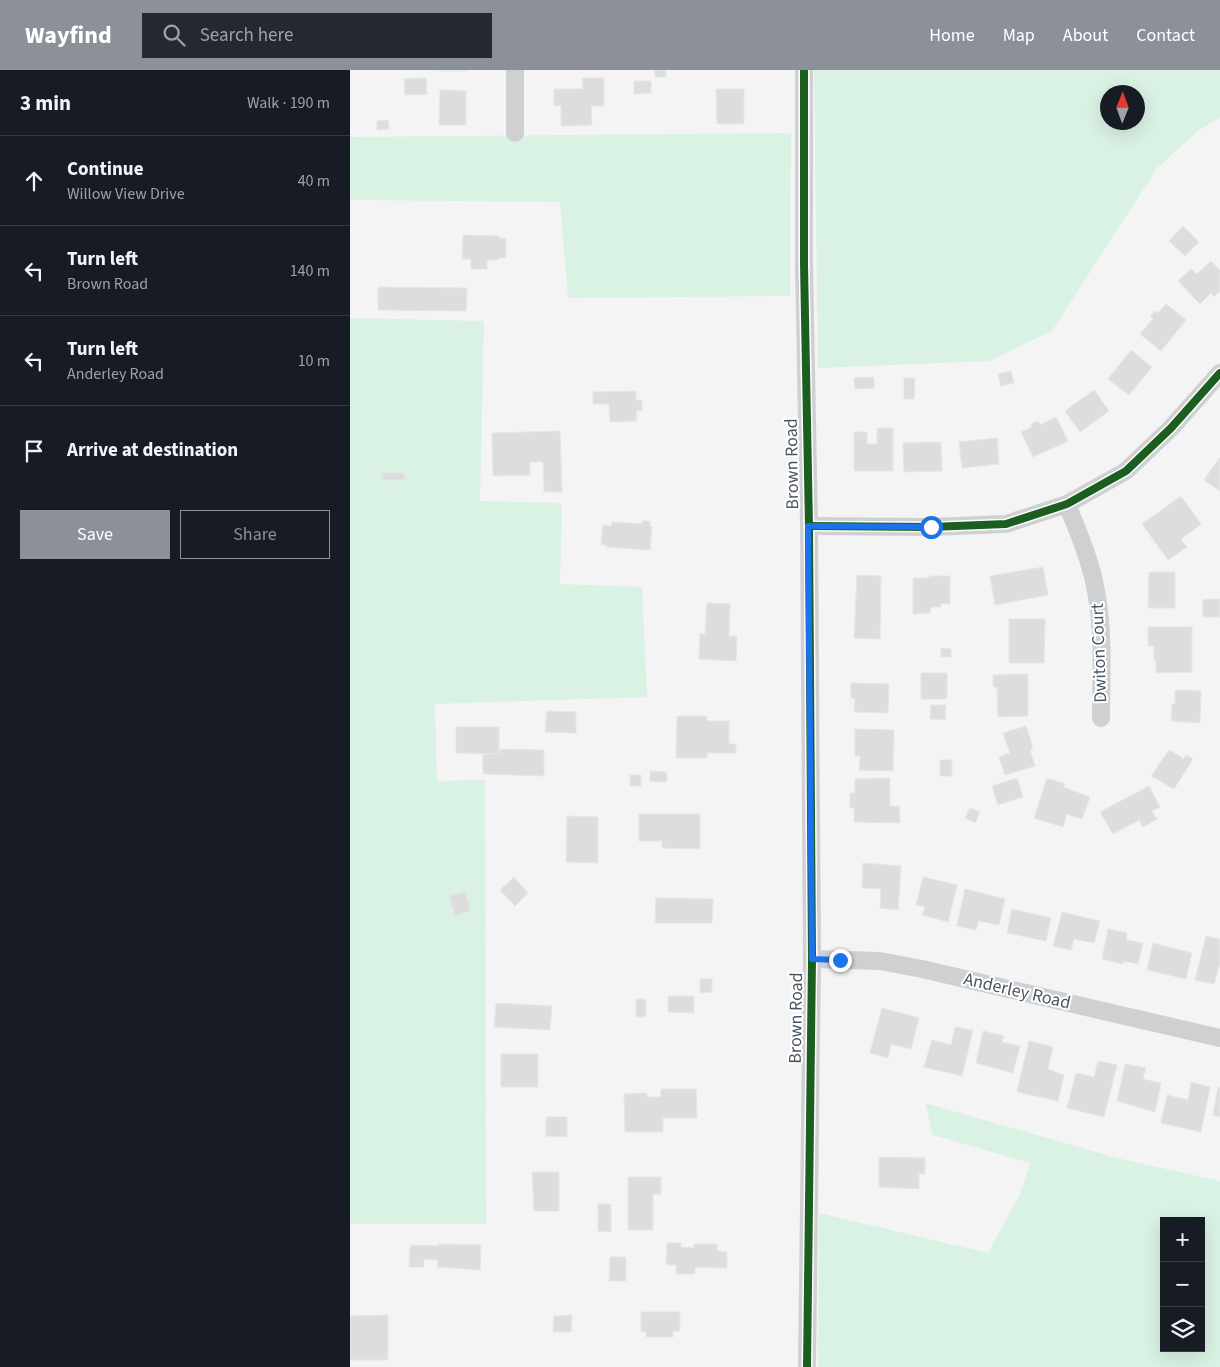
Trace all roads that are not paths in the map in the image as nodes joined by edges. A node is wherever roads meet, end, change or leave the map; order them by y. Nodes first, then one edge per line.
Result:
1 (516, 70) edge
2 (804, 70) edge
3 (515, 133) dead end
4 (1220, 373) edge
5 (1067, 504) junction
6 (808, 526) junction
7 (1102, 718) dead end
8 (812, 959) junction
9 (1220, 1038) edge
10 (808, 1367) edge

1 - 3 street
2 - 6 street, Brown Road
4 - 5 street
5 - 6 street
5 - 7 street, Dwiton Court
6 - 8 street, Brown Road
8 - 9 street, Anderley Road
8 - 10 street, Brown Road

